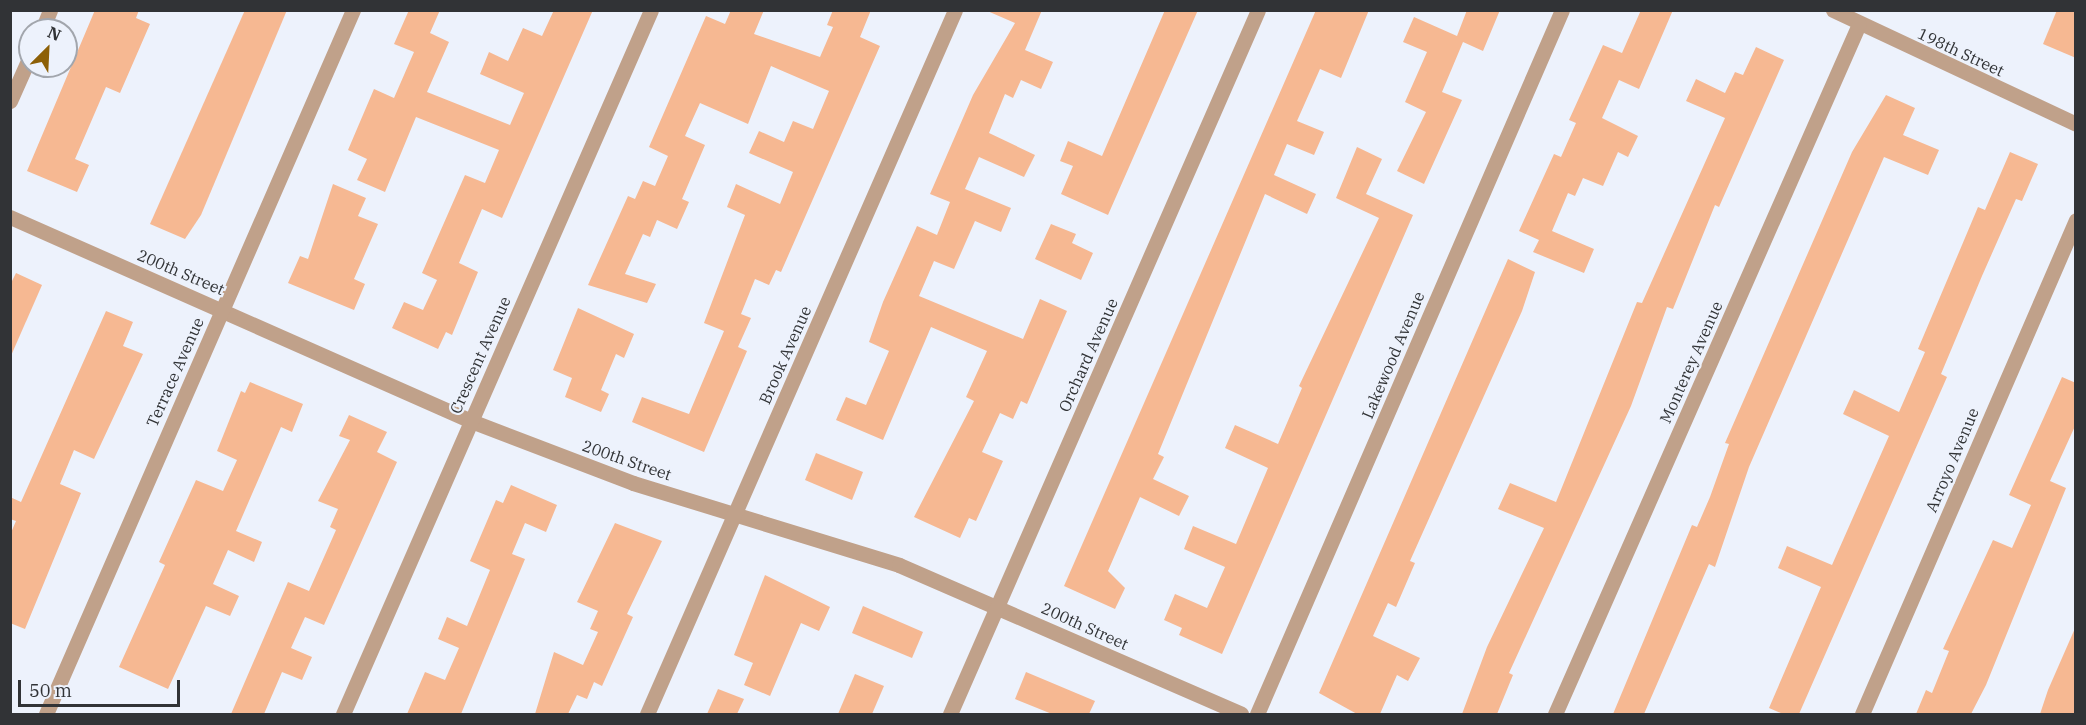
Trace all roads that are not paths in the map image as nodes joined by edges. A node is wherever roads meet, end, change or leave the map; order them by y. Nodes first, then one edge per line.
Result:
1 (352, 10) edge
2 (651, 10) edge
3 (955, 10) edge
4 (1258, 10) edge
5 (1562, 10) edge
6 (1833, 10) edge
7 (1859, 24) junction
8 (20, 78) edge
9 (10, 101) edge
10 (2076, 124) edge
11 (10, 217) edge
12 (2076, 220) edge
13 (222, 309) junction
14 (471, 421) junction
15 (736, 512) junction
16 (997, 608) junction
17 (46, 714) edge
18 (344, 714) edge
19 (647, 714) edge
20 (950, 714) edge
21 (1241, 714) edge
22 (1257, 714) edge
23 (1555, 714) edge
24 (1862, 714) edge

1 - 13 street, Terrace Avenue
2 - 14 street, Crescent Avenue
3 - 15 street, Brook Avenue
4 - 16 street, Orchard Avenue
5 - 22 street, Lakewood Avenue
6 - 7 street, 198th Street
7 - 10 street, 198th Street
7 - 23 street, Monterey Avenue
8 - 9 street
11 - 13 street, 200th Street
12 - 24 street, Arroyo Avenue
13 - 14 street, 200th Street
13 - 17 street, Terrace Avenue
14 - 15 street, 200th Street
14 - 18 street, Crescent Avenue
15 - 16 street, 200th Street
15 - 19 street, Brook Avenue
16 - 20 street, Orchard Avenue
16 - 21 street, 200th Street

